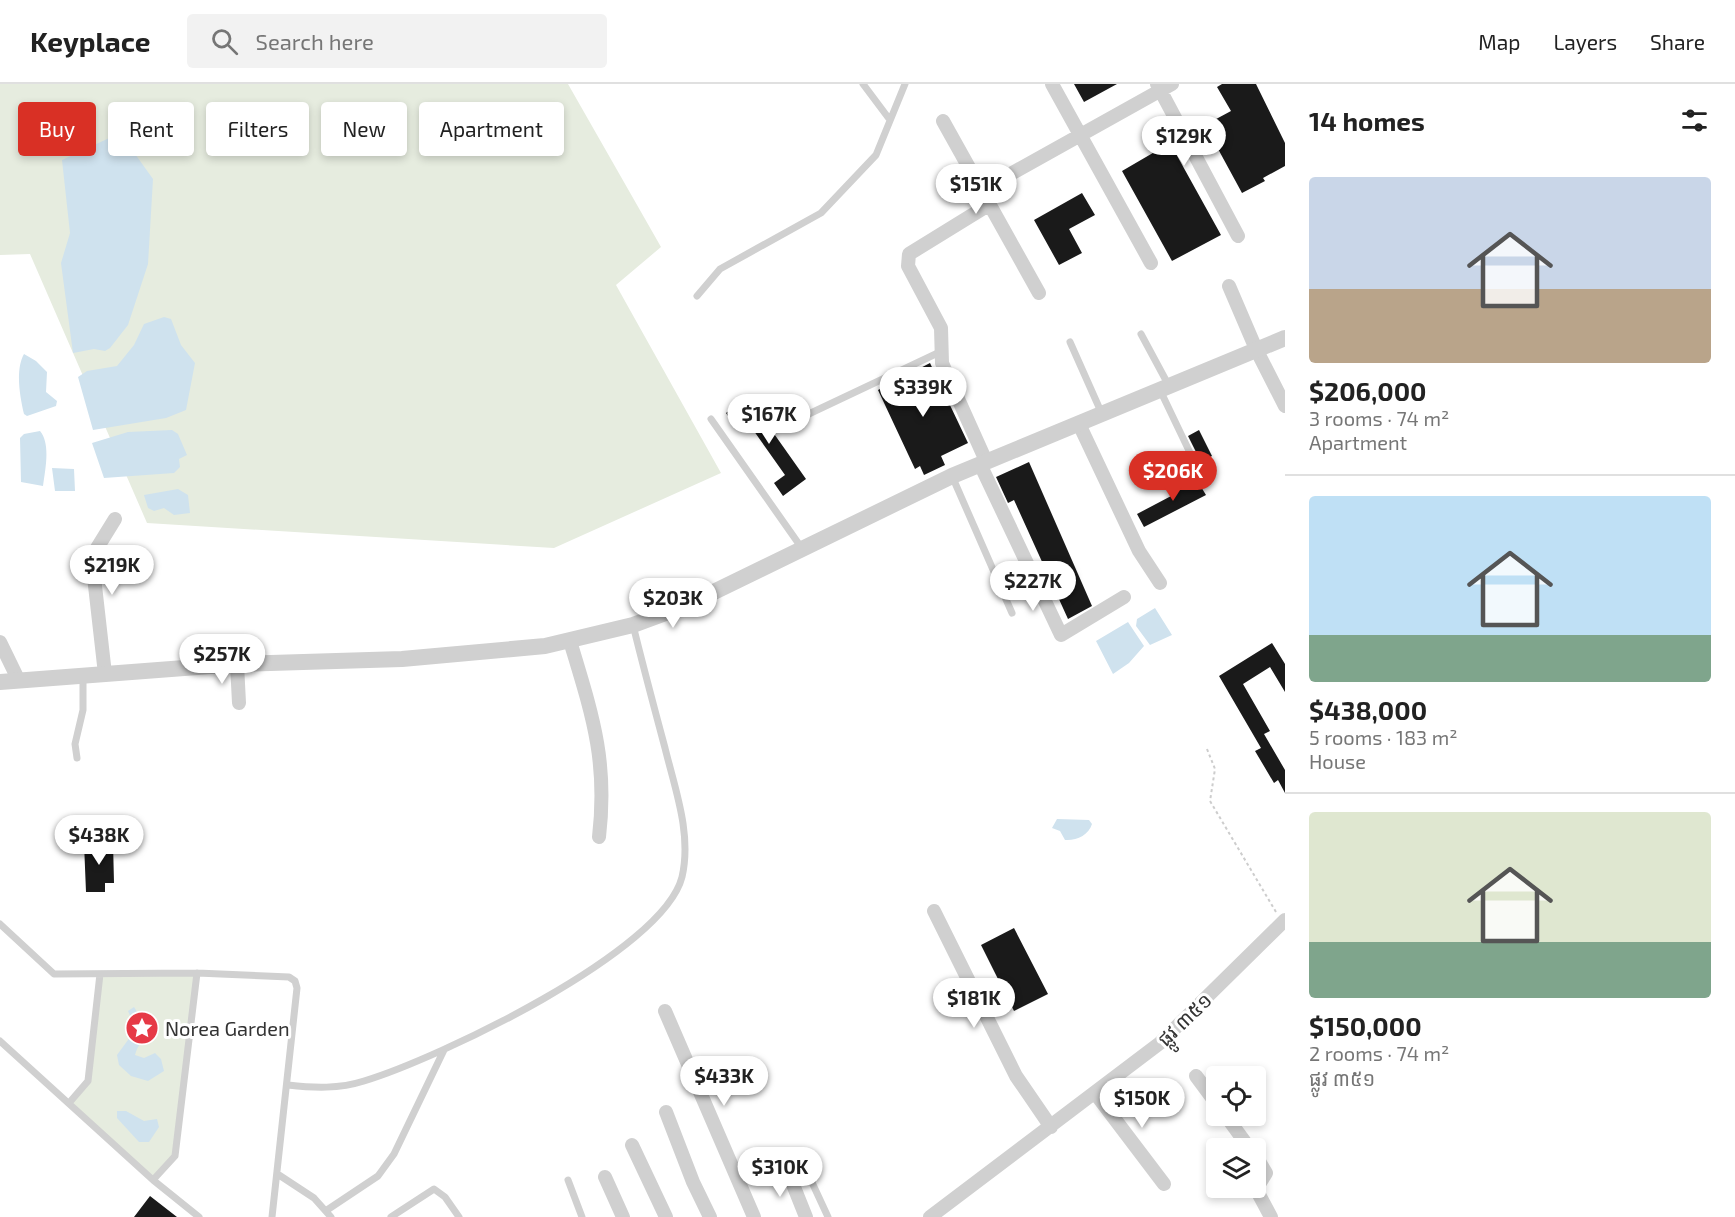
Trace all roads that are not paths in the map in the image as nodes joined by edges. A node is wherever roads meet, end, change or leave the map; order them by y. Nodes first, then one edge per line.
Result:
1 (863, 84) edge
2 (905, 84) edge
3 (1052, 84) edge
4 (1163, 86) edge
5 (890, 120) junction
6 (943, 121) dead end
7 (1080, 136) junction
8 (986, 201) junction
9 (1238, 236) dead end
10 (1151, 263) dead end
11 (1229, 286) dead end
12 (1039, 293) dead end
13 (697, 296) dead end
14 (1141, 334) dead end
15 (1285, 338) edge
16 (1070, 342) dead end
17 (1256, 349) junction
18 (942, 351) junction
19 (1165, 388) junction
20 (1285, 406) edge
21 (1102, 414) junction
22 (711, 419) dead end
23 (1079, 424) junction
24 (777, 429) dead end
25 (983, 463) junction
26 (952, 476) junction
27 (1204, 482) dead end
28 (115, 519) dead end
29 (802, 550) junction
30 (1160, 583) dead end
31 (1124, 597) dead end
32 (1012, 613) dead end
33 (633, 625) junction
34 (570, 641) junction
35 (0, 642) edge
36 (237, 664) junction
37 (105, 674) junction
38 (83, 676) junction
39 (19, 681) junction
40 (0, 682) edge
41 (239, 703) dead end
42 (77, 758) dead end
43 (599, 837) dead end
44 (934, 911) dead end
45 (1284, 921) edge
46 (0, 924) edge
47 (197, 972) junction
48 (100, 974) junction
49 (665, 1011) dead end
50 (0, 1041) edge
51 (444, 1050) junction
52 (1196, 1076) dead end
53 (288, 1085) junction
54 (1206, 1090) edge
55 (1095, 1093) junction
56 (69, 1103) junction
57 (666, 1112) dead end
58 (1052, 1127) junction
59 (632, 1145) dead end
60 (803, 1163) dead end
61 (788, 1172) dead end
62 (279, 1175) junction
63 (605, 1177) dead end
64 (153, 1180) junction
65 (568, 1180) dead end
66 (1164, 1184) dead end
67 (1259, 1198) edge
68 (327, 1210) junction
69 (200, 1217) edge
70 (272, 1217) edge
71 (331, 1217) edge
72 (391, 1217) edge
73 (459, 1217) edge
74 (582, 1217) edge
75 (623, 1217) edge
76 (666, 1217) edge
77 (710, 1217) edge
78 (754, 1217) edge
79 (806, 1217) edge
80 (828, 1217) edge
81 (930, 1217) edge
82 (1271, 1217) edge

1 - 5 lane
2 - 5 lane
3 - 7 street
4 - 7 street
4 - 9 street
5 - 13 lane
6 - 8 street
7 - 8 street
7 - 10 street
8 - 12 street
8 - 18 street
11 - 17 street
14 - 19 lane
15 - 17 street
16 - 21 lane
17 - 19 street
17 - 20 street
18 - 24 lane
18 - 25 street
19 - 21 street
19 - 27 lane
21 - 23 street
22 - 29 lane
23 - 25 street
23 - 30 street
25 - 26 street
25 - 31 street
26 - 29 street
26 - 32 lane
28 - 37 street
29 - 33 street
33 - 34 street
33 - 51 lane
34 - 36 street
34 - 43 street
35 - 39 street
36 - 37 street
36 - 41 street
37 - 38 street
38 - 39 street
38 - 42 lane
39 - 40 street
44 - 58 street
45 - 55 street, ផ្លូវ ៣៥១
46 - 48 lane
47 - 48 lane
47 - 53 lane
47 - 64 lane
48 - 56 lane
49 - 78 street
50 - 56 lane
51 - 53 lane
51 - 68 lane
52 - 54 street
53 - 62 lane
55 - 58 street, ផ្លូវ ៣៥១
55 - 66 street
56 - 64 lane
57 - 77 street
58 - 81 street, ផ្លូវ ៣៥១
59 - 76 street
60 - 80 lane
61 - 79 street
62 - 68 lane
62 - 70 lane
63 - 75 street
64 - 69 lane
65 - 74 lane
67 - 82 street
68 - 71 lane
72 - 73 lane

